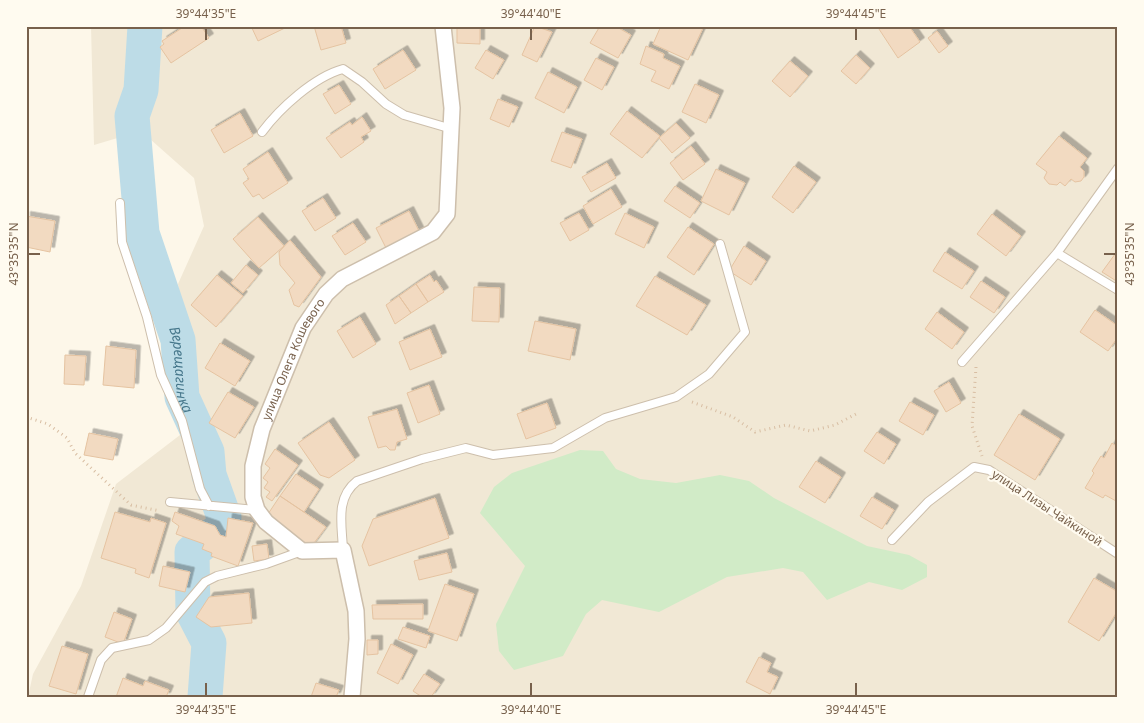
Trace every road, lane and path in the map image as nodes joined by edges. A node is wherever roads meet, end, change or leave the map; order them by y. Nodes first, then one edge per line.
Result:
1 (444, 26) edge
2 (452, 129) junction
3 (262, 132) dead end
4 (1118, 168) edge
5 (120, 203) dead end
6 (720, 244) dead end
7 (1057, 252) junction
8 (1118, 290) edge
9 (978, 342) junction
10 (962, 362) dead end
11 (676, 397) junction
12 (856, 414) dead end
13 (26, 417) edge
14 (989, 470) junction
15 (170, 502) joint
16 (210, 506) junction
17 (257, 510) junction
18 (892, 540) dead end
19 (343, 550) junction
20 (302, 551) junction
21 (1118, 554) edge
22 (88, 697) edge
23 (352, 697) edge

1 - 2 street, улица Олега Кошевого
2 - 3 lane
2 - 17 street, улица Олега Кошевого
4 - 7 lane
5 - 16 lane
6 - 11 lane
7 - 8 lane
7 - 9 lane
9 - 10 lane
9 - 14 path
11 - 12 path
11 - 19 lane
13 - 15 path
14 - 18 lane, улица Лизы Чайкиной
14 - 21 lane, улица Лизы Чайкиной
15 - 16 lane
16 - 17 lane
17 - 20 street
19 - 20 street
19 - 23 street
20 - 22 lane

